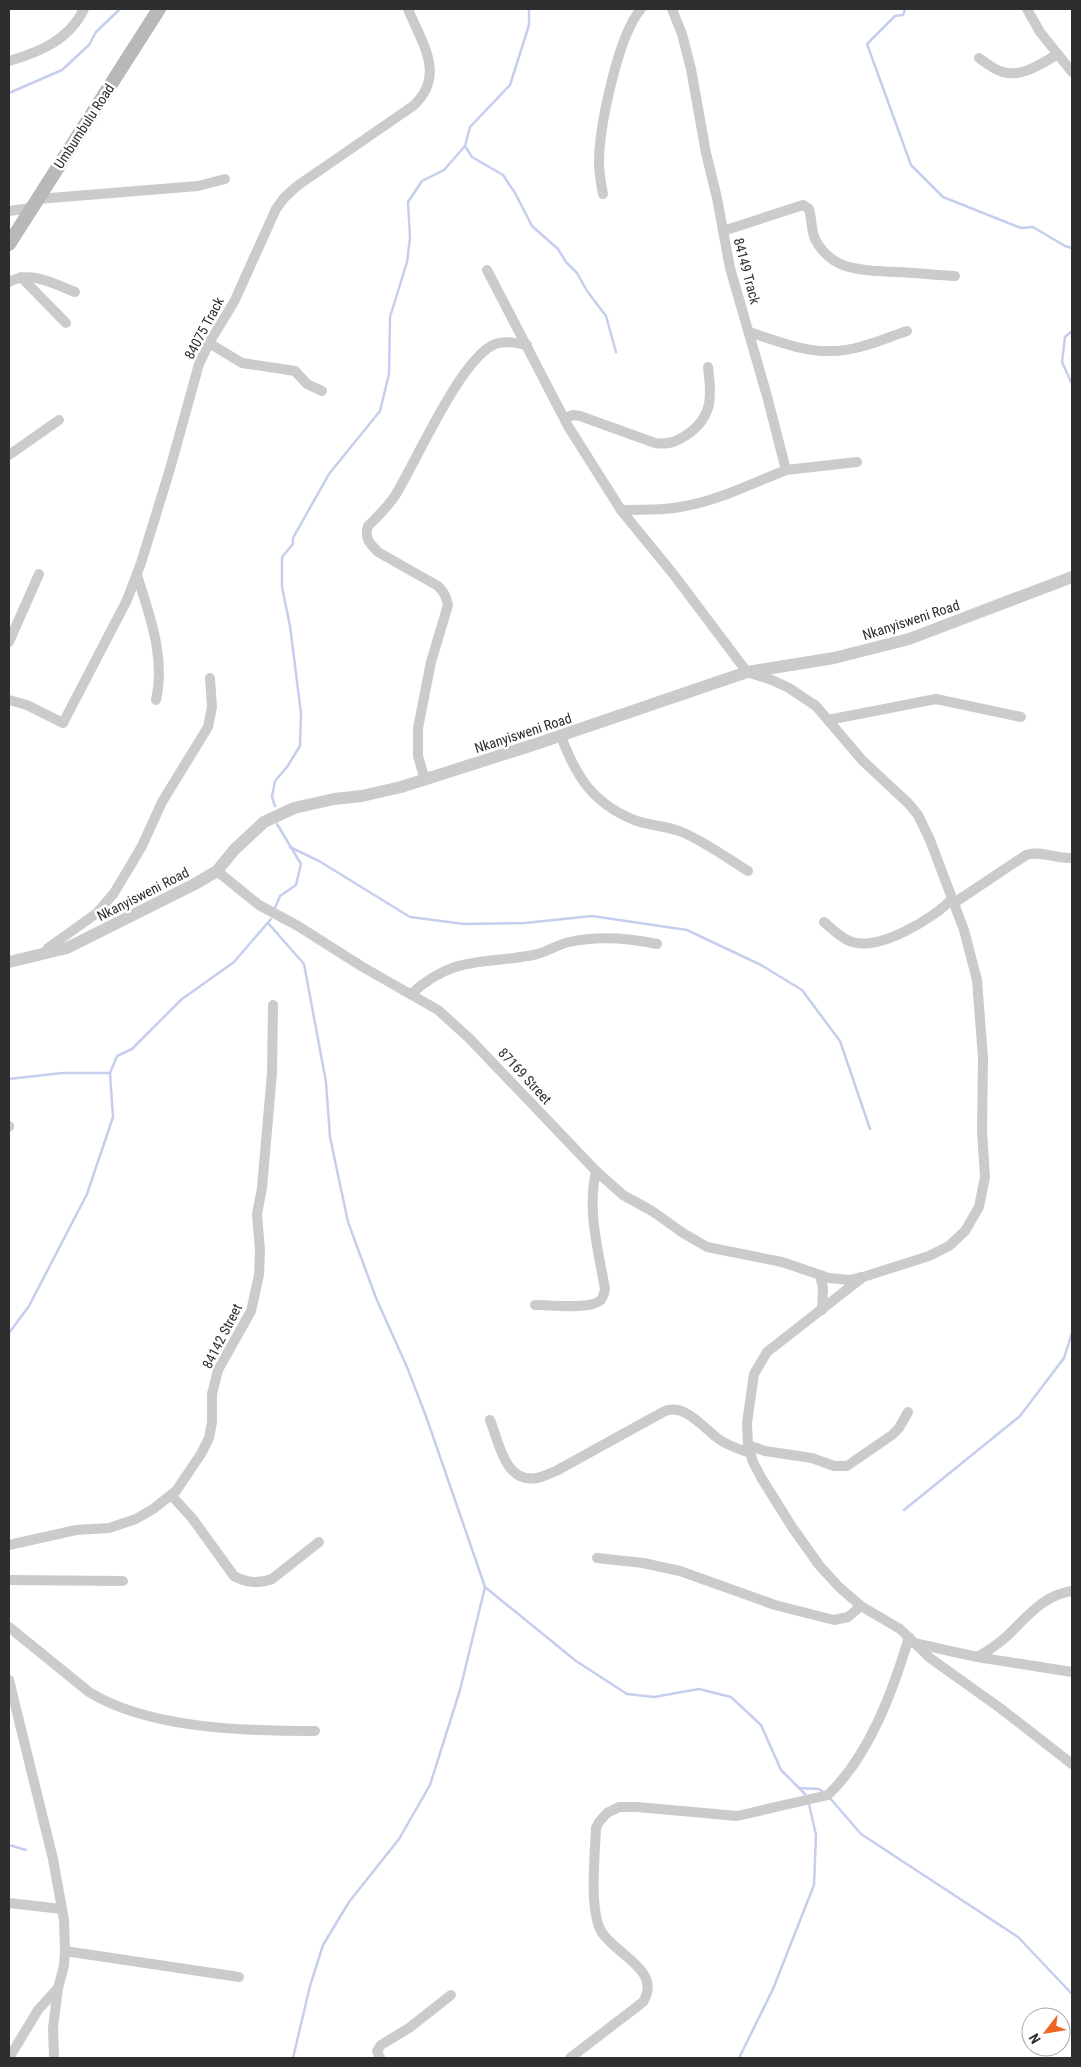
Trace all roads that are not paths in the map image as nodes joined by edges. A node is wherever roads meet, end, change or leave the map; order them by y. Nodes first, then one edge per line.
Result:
1 (84, 9) edge
2 (159, 9) edge
3 (408, 9) edge
4 (641, 9) edge
5 (672, 9) edge
6 (1027, 9) edge
7 (1058, 54) junction
8 (979, 58) dead end
9 (9, 61) edge
10 (1072, 72) edge
11 (225, 179) dead end
12 (603, 194) dead end
13 (34, 203) junction
14 (9, 211) edge
15 (722, 232) junction
16 (9, 244) edge
17 (487, 270) dead end
18 (955, 276) dead end
19 (22, 277) junction
20 (9, 282) edge
21 (75, 292) dead end
22 (66, 323) dead end
23 (906, 331) dead end
24 (749, 332) junction
25 (209, 343) junction
26 (527, 345) junction
27 (708, 367) dead end
28 (322, 391) dead end
29 (565, 418) junction
30 (59, 420) dead end
31 (9, 455) edge
32 (856, 462) dead end
33 (786, 470) junction
34 (621, 510) junction
35 (39, 574) dead end
36 (137, 575) junction
37 (1072, 577) edge
38 (9, 642) edge
39 (747, 672) junction
40 (210, 678) dead end
41 (9, 700) edge
42 (156, 700) dead end
43 (1021, 717) dead end
44 (828, 720) junction
45 (561, 736) junction
46 (425, 780) junction
47 (1072, 858) edge
48 (217, 871) junction
49 (748, 871) dead end
50 (953, 900) junction
51 (824, 922) dead end
52 (657, 944) dead end
53 (43, 955) junction
54 (9, 962) edge
55 (411, 994) junction
56 (272, 1005) dead end
57 (596, 1171) junction
58 (820, 1275) junction
59 (863, 1277) junction
60 (535, 1306) dead end
61 (822, 1310) junction
62 (908, 1412) dead end
63 (490, 1420) dead end
64 (749, 1449) junction
65 (171, 1495) junction
66 (318, 1542) dead end
67 (9, 1546) edge
68 (597, 1558) dead end
69 (9, 1580) edge
70 (123, 1581) dead end
71 (1072, 1591) edge
72 (861, 1606) junction
73 (9, 1627) edge
74 (912, 1640) junction
75 (977, 1657) junction
76 (1072, 1672) edge
77 (9, 1680) edge
78 (315, 1731) dead end
79 (1072, 1764) edge
80 (9, 1902) edge
81 (62, 1909) junction
82 (65, 1951) junction
83 (239, 1977) dead end
84 (58, 1988) junction
85 (451, 1995) dead end
86 (9, 2058) edge
87 (54, 2058) edge
88 (380, 2058) edge
89 (570, 2058) edge

1 - 9 street
2 - 13 main road, Umbumbulu Road
3 - 25 street, 84075 Track
4 - 12 street
5 - 15 street, 84149 Track
6 - 7 street
7 - 8 street
7 - 10 street
11 - 13 street
13 - 14 street
13 - 16 main road, Umbumbulu Road
15 - 18 street
15 - 24 street, 84149 Track
17 - 26 street
19 - 20 street
19 - 21 street
19 - 22 street
23 - 24 street
24 - 33 street, 84149 Track
25 - 28 street
25 - 36 street, 84075 Track
26 - 29 street
26 - 46 street
27 - 29 street
29 - 34 street
30 - 31 street
32 - 33 street
33 - 34 street
34 - 39 street
35 - 38 street
36 - 41 street, 84075 Track
36 - 42 street
37 - 39 street, Nkanyisweni Road
39 - 44 street
39 - 45 street, Nkanyisweni Road
40 - 53 street
43 - 44 street
44 - 50 street
45 - 46 street, Nkanyisweni Road
45 - 49 street
46 - 48 street, Nkanyisweni Road
47 - 50 street
48 - 53 street, Nkanyisweni Road
48 - 55 street, 87169 Street
50 - 51 street
50 - 59 street
52 - 55 street
53 - 54 street, Nkanyisweni Road
55 - 57 street, 87169 Street
56 - 65 street, 84142 Street
57 - 58 street, 87169 Street
57 - 60 street
58 - 59 street, 87169 Street
58 - 61 street
59 - 61 street
61 - 64 street
62 - 64 street
63 - 64 street
64 - 72 street
65 - 66 street
65 - 67 street, 84142 Street
68 - 72 street
69 - 70 street
71 - 75 street
72 - 74 street
73 - 78 street
74 - 75 street
74 - 79 street
74 - 89 street
75 - 76 street
77 - 81 street
80 - 81 street
81 - 82 street
82 - 83 street
82 - 84 street
84 - 86 street
84 - 87 street
85 - 88 street

